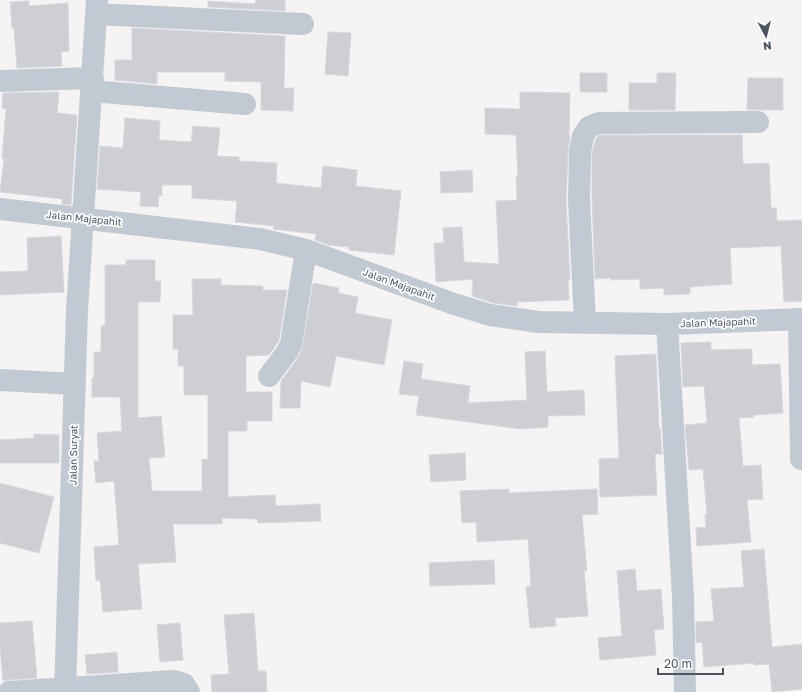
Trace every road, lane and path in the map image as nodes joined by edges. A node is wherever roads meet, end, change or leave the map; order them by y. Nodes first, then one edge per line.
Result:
1 (96, 7) edge
2 (303, 24) dead end
3 (0, 81) edge
4 (92, 84) junction
5 (245, 104) dead end
6 (758, 122) dead end
7 (0, 209) edge
8 (82, 218) junction
9 (306, 250) junction
10 (800, 319) edge
11 (585, 322) junction
12 (667, 324) junction
13 (269, 376) dead end
14 (0, 380) edge
15 (75, 384) junction
16 (801, 459) edge
17 (65, 691) edge
18 (9, 692) edge
19 (189, 692) edge
20 (685, 692) edge

1 - 2 street
1 - 4 street, Jalan Suryat
3 - 4 street
4 - 5 street
4 - 8 street, Jalan Suryat
6 - 11 street
7 - 8 street, Jalan Majapahit
8 - 9 street, Jalan Majapahit
8 - 15 street, Jalan Suryat
9 - 11 street, Jalan Majapahit
9 - 13 street
10 - 12 street, Jalan Majapahit
10 - 16 street
11 - 12 street, Jalan Majapahit
12 - 20 street
14 - 15 street
15 - 17 street, Jalan Suryat
17 - 18 street
17 - 19 street

